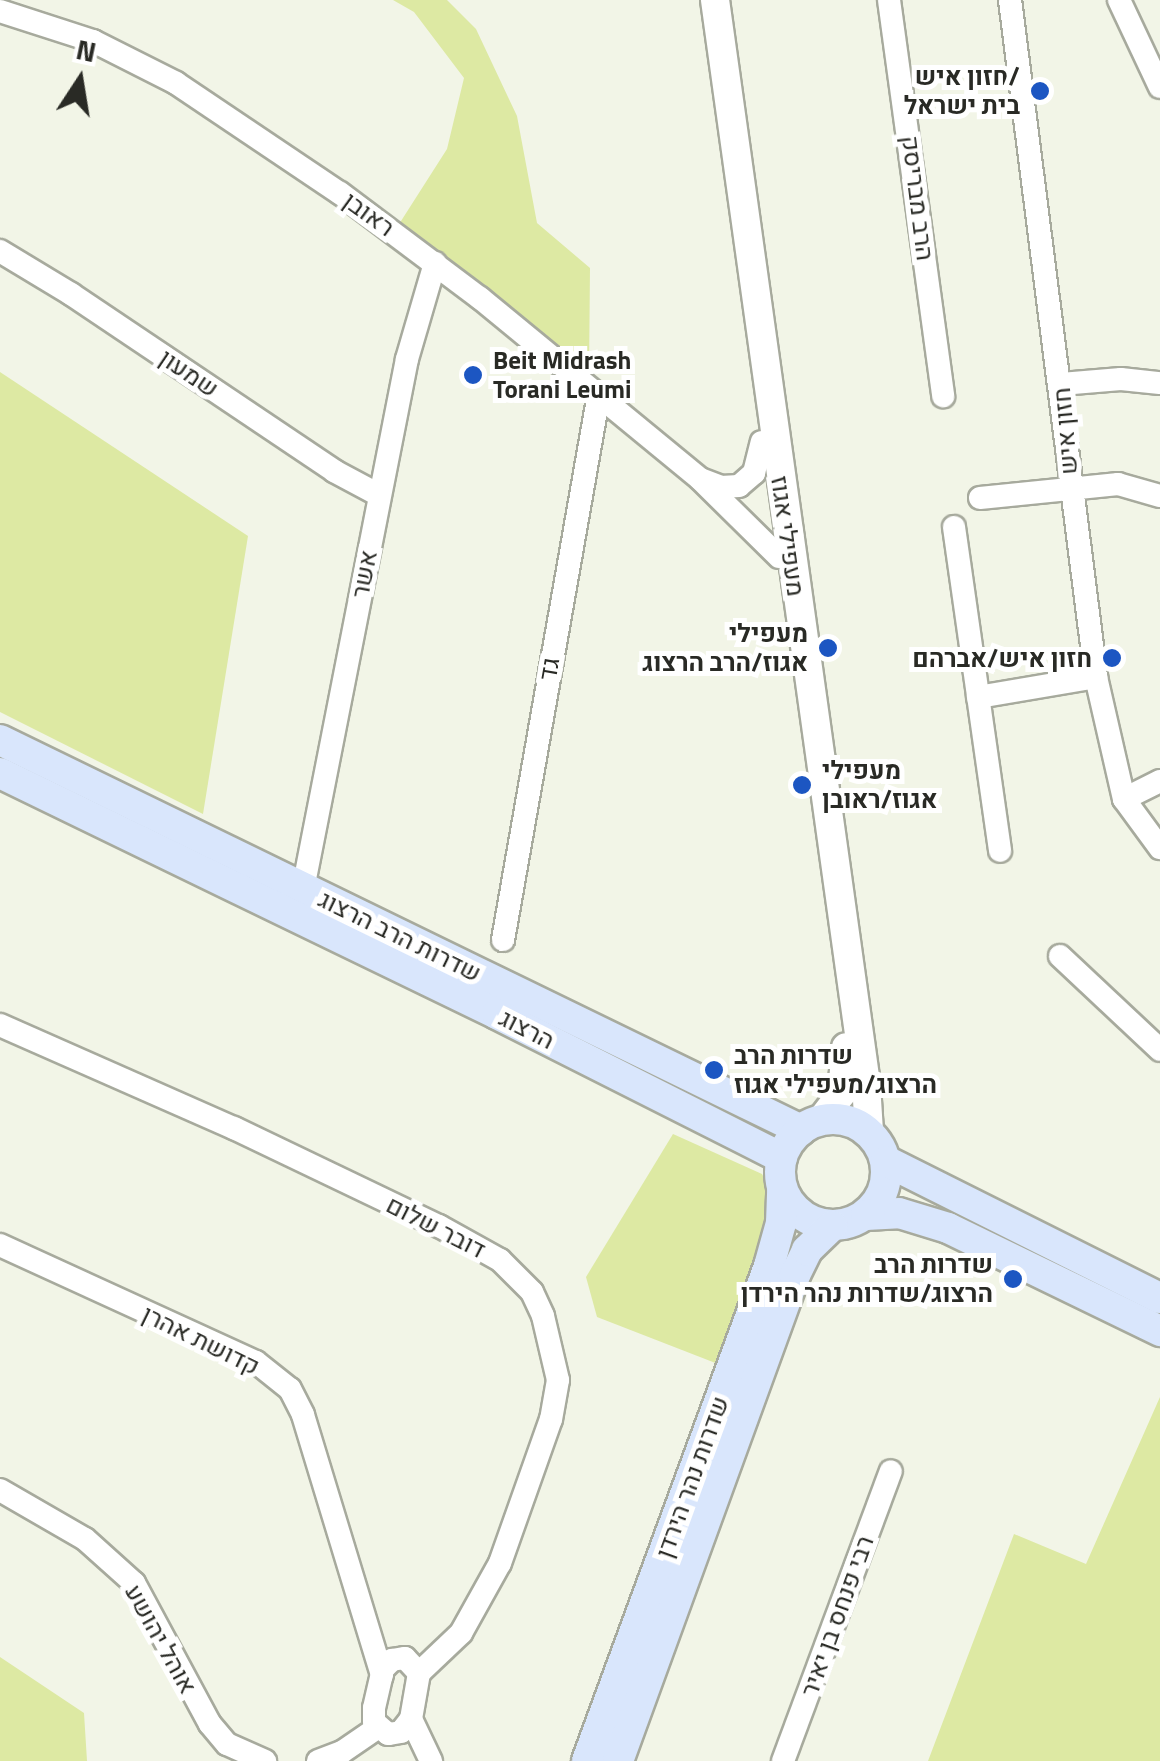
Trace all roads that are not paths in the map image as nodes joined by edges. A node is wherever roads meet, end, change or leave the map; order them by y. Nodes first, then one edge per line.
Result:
1 (702, 0) edge
2 (715, 0) edge
3 (890, 0) edge
4 (1010, 0) edge
5 (1119, 0) edge
6 (0, 10) edge
7 (1160, 86) edge
8 (0, 251) edge
9 (435, 263) junction
10 (1160, 383) edge
11 (1060, 384) junction
12 (943, 396) dead end
13 (598, 398) junction
14 (762, 442) junction
15 (700, 478) junction
16 (1070, 486) junction
17 (379, 494) junction
18 (1160, 496) edge
19 (980, 498) dead end
20 (954, 528) dead end
21 (778, 558) junction
22 (1096, 677) junction
23 (978, 698) junction
24 (0, 740) edge
25 (0, 773) edge
26 (1160, 781) edge
27 (1124, 799) junction
28 (1160, 848) edge
29 (1000, 851) dead end
30 (304, 888) junction
31 (502, 940) dead end
32 (1060, 956) dead end
33 (0, 1025) edge
34 (1160, 1050) edge
35 (811, 1125) junction
36 (868, 1132) junction
37 (782, 1158) junction
38 (886, 1161) junction
39 (782, 1189) junction
40 (866, 1216) junction
41 (832, 1226) junction
42 (0, 1245) edge
43 (1160, 1298) edge
44 (1160, 1331) edge
45 (891, 1471) dead end
46 (0, 1490) edge
47 (420, 1673) junction
48 (382, 1675) junction
49 (411, 1719) junction
50 (382, 1731) junction
51 (265, 1761) edge
52 (318, 1761) edge
53 (412, 1761) edge
54 (431, 1761) edge
55 (587, 1761) edge
56 (618, 1761) edge
57 (783, 1761) edge

1 - 14 street, מעפילי אגוז
2 - 36 street, מעפילי אגוז
3 - 12 street, הרב מבריסק
4 - 11 street, חזון איש
5 - 7 street
6 - 9 street, ראובן
8 - 17 street, שמעון
9 - 13 street, ראובן
9 - 17 street, אשר
10 - 11 street
11 - 16 street, חזון איש
13 - 15 street, ראובן
13 - 31 street, גד
14 - 15 street
14 - 21 street, מעפילי אגוז
15 - 21 street, ראובן
16 - 18 street
16 - 19 street
16 - 22 street, חזון איש
17 - 30 street, אשר
20 - 23 street
21 - 35 street, מעפילי אגוז
22 - 23 street
22 - 27 street, חזון איש
23 - 29 street
24 - 30 main road, שדרות הרב הרצוג
25 - 37 main road, הרצוג
26 - 27 street
27 - 28 street, חזון איש
30 - 35 main road, שדרות הרב הרצוג
32 - 34 street
33 - 47 street, דובר שלום
35 - 36 main road
35 - 37 main road
36 - 38 main road
37 - 39 main road
38 - 40 main road
38 - 43 main road
39 - 41 main road
39 - 55 main road, שדרות נהר הירדן
40 - 41 main road
40 - 44 main road
41 - 56 main road, שדרות נהר הירדן
42 - 48 street, קדושת אהרן
45 - 57 street, רבי פנחס בן יאיר
46 - 51 street, אוהל יהושע
47 - 48 street
47 - 49 street
48 - 50 street
49 - 50 street
49 - 54 street
50 - 52 street
50 - 53 street

